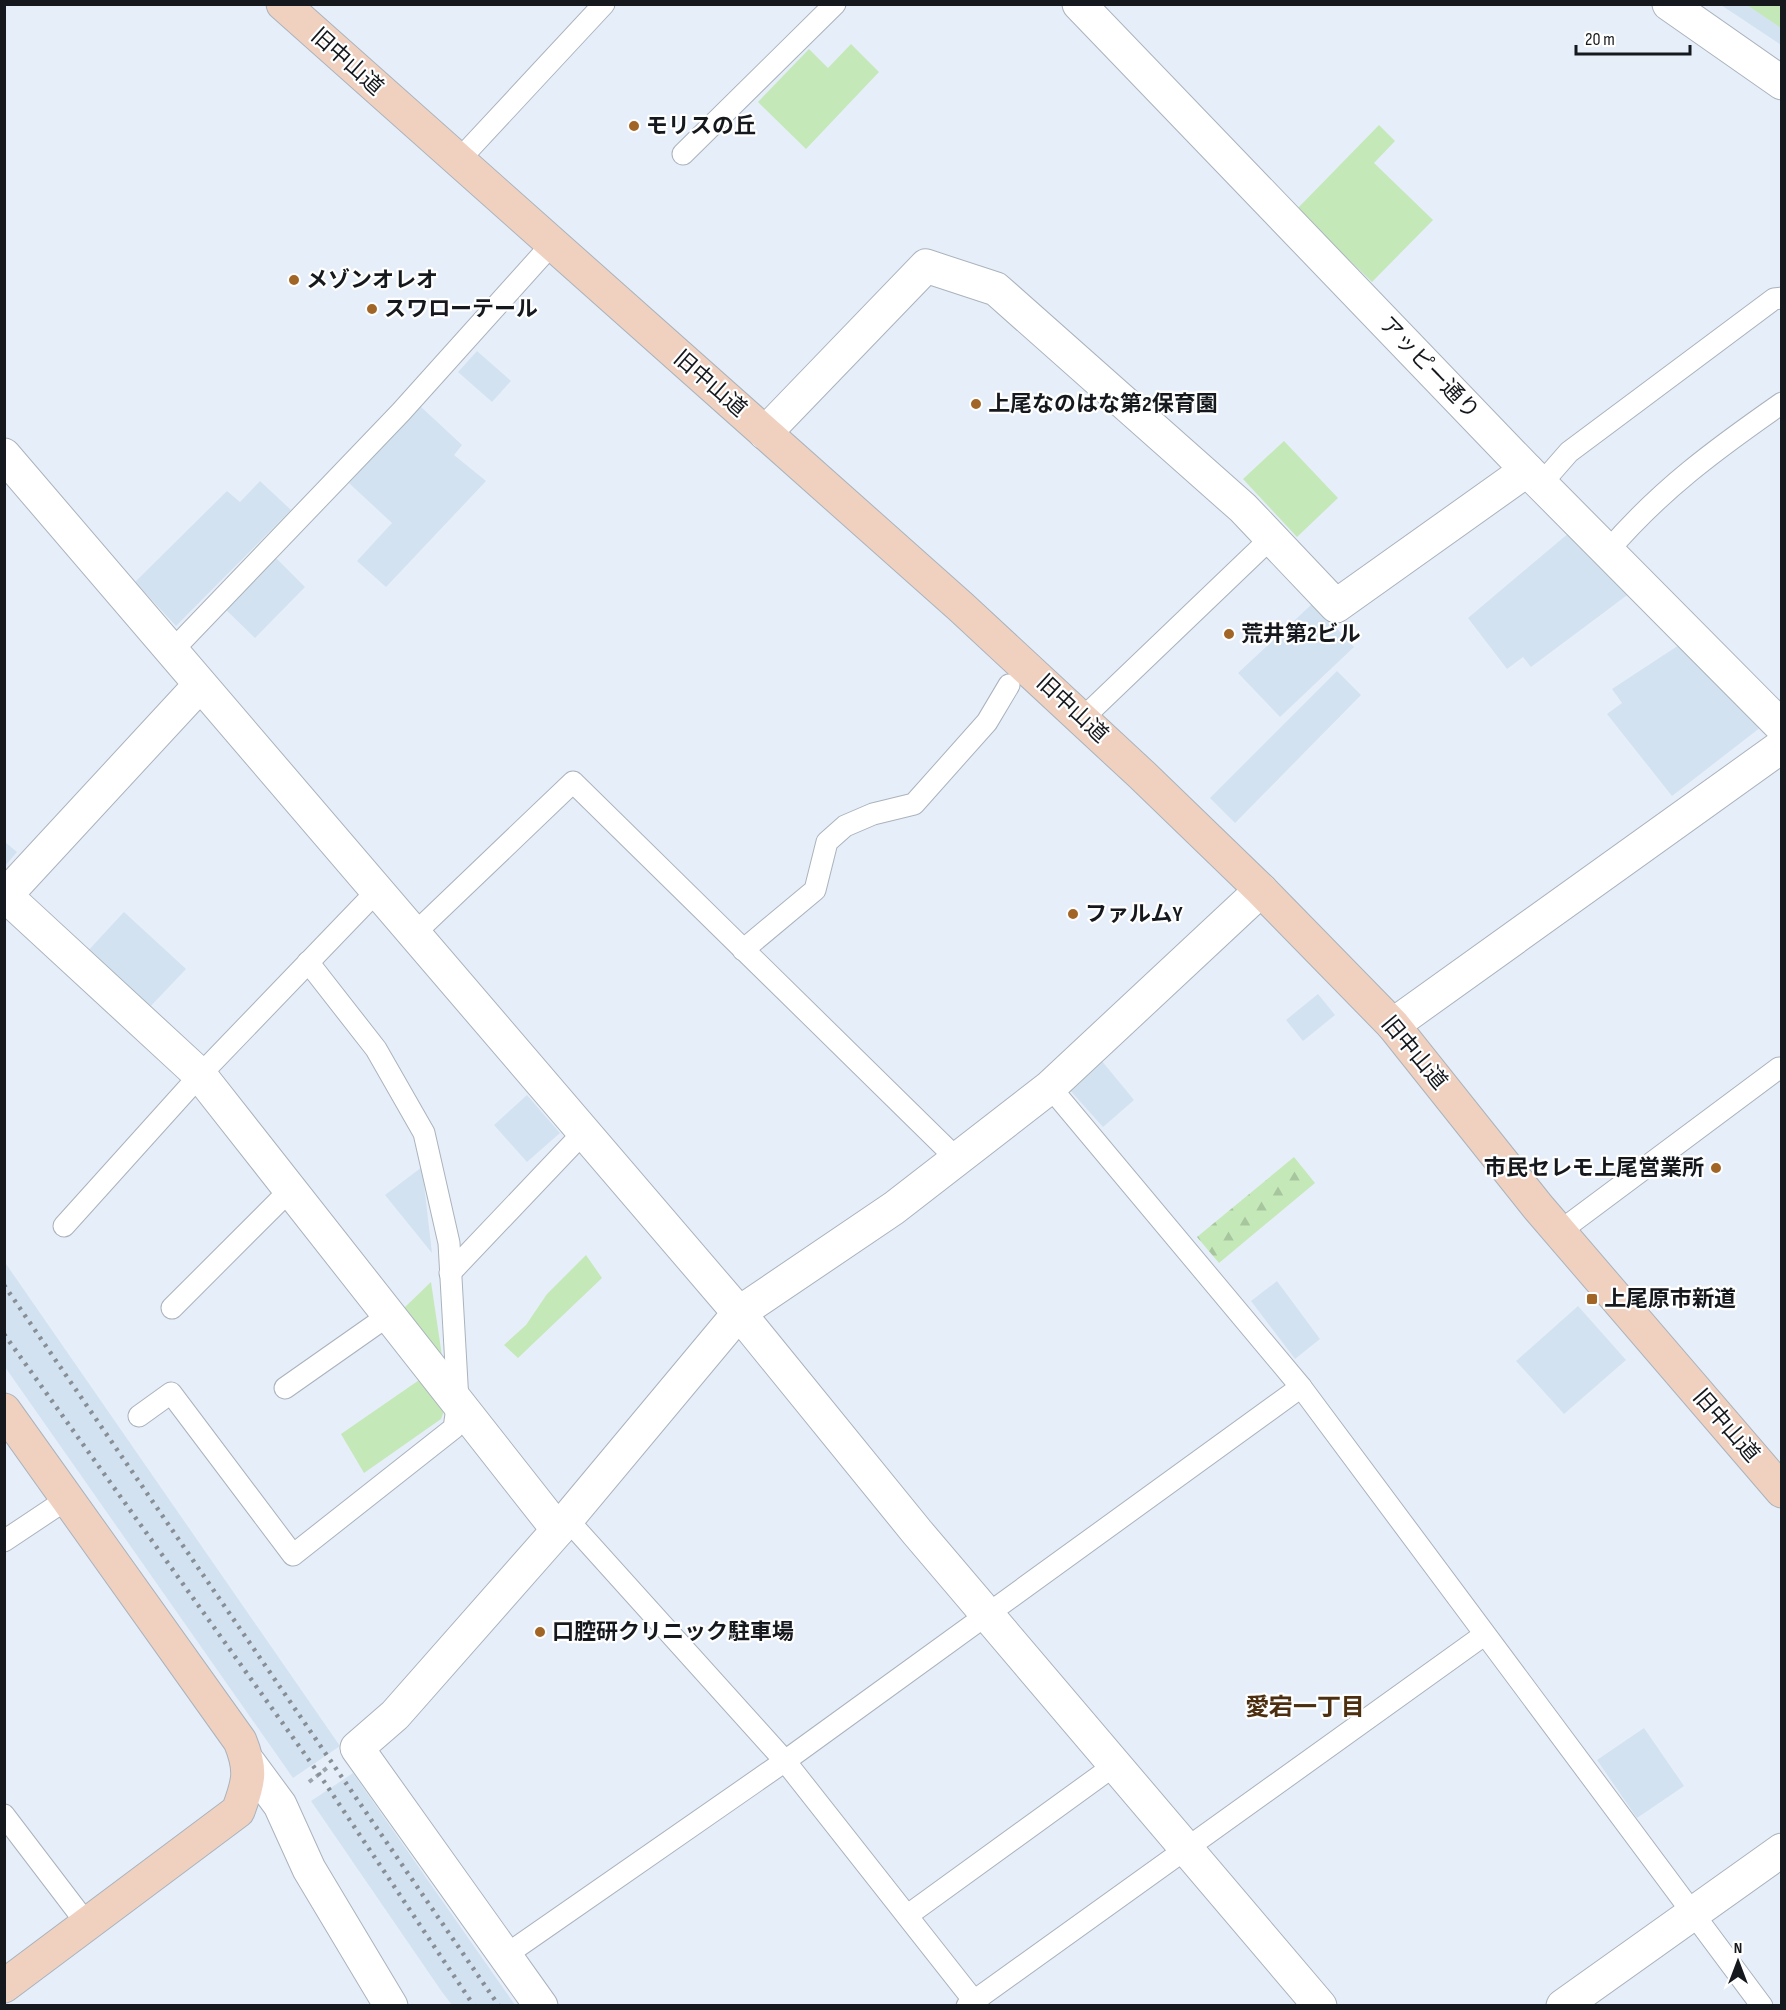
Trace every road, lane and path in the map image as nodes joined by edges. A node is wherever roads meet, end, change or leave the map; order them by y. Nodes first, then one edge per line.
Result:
1 (283, 4) edge
2 (604, 4) edge
3 (835, 4) edge
4 (1080, 4) edge
5 (1669, 4) edge
6 (1782, 83) edge
7 (683, 154) dead end
8 (458, 160) junction
9 (552, 244) junction
10 (1782, 298) edge
11 (1782, 403) edge
12 (765, 433) junction
13 (4, 455) edge
14 (1534, 477) junction
15 (1272, 538) junction
16 (1608, 551) junction
17 (171, 652) junction
18 (1009, 684) dead end
19 (200, 685) junction
20 (1082, 719) junction
21 (1782, 727) edge
22 (1782, 746) edge
23 (1261, 890) junction
24 (376, 891) junction
25 (5, 897) edge
26 (414, 934) junction
27 (743, 950) junction
28 (308, 962) junction
29 (1393, 1025) junction
30 (1779, 1068) dead end
31 (200, 1075) junction
32 (1050, 1087) junction
33 (583, 1133) junction
34 (957, 1159) junction
35 (290, 1190) junction
36 (64, 1226) dead end
37 (1559, 1232) junction
38 (450, 1274) junction
39 (172, 1308) dead end
40 (739, 1313) junction
41 (389, 1315) junction
42 (1301, 1387) junction
43 (285, 1388) dead end
44 (458, 1401) junction
45 (4, 1410) edge
46 (140, 1416) dead end
47 (1782, 1491) edge
48 (67, 1499) junction
49 (562, 1524) junction
50 (4, 1541) edge
51 (988, 1614) junction
52 (1484, 1635) junction
53 (357, 1748) junction
54 (785, 1761) junction
55 (249, 1763) junction
56 (1116, 1765) junction
57 (280, 1805) junction
58 (4, 1815) edge
59 (1187, 1850) junction
60 (1782, 1850) edge
61 (1694, 1912) junction
62 (908, 1916) junction
63 (87, 1924) junction
64 (503, 1956) junction
65 (5, 1985) edge
66 (972, 2004) edge
67 (391, 2006) edge
68 (541, 2006) edge
69 (1320, 2006) edge
70 (1563, 2006) edge
71 (1762, 2006) edge

1 - 8 main road, 旧中山道
2 - 8 lane
3 - 7 lane
4 - 14 street, アッピー通り
5 - 6 street
8 - 9 main road, 旧中山道
9 - 12 main road, 旧中山道
9 - 17 lane
10 - 14 lane
11 - 16 lane
12 - 15 street
12 - 20 main road, 旧中山道
13 - 17 street
14 - 15 street
14 - 16 street, アッピー通り
15 - 20 lane
16 - 21 street, アッピー通り
17 - 19 street
18 - 27 lane
19 - 24 street
19 - 25 street
20 - 23 main road, 旧中山道
22 - 29 street
23 - 29 main road, 旧中山道
23 - 32 street
24 - 26 street
24 - 28 lane
25 - 31 street
26 - 27 lane
26 - 33 street
27 - 34 lane
28 - 31 lane
28 - 38 lane
29 - 37 main road, 旧中山道
30 - 37 lane
31 - 35 street
31 - 36 lane
32 - 34 street
32 - 42 lane
33 - 38 lane
33 - 40 street
34 - 40 street
35 - 39 lane
35 - 41 street
37 - 47 main road, 旧中山道
38 - 44 lane
40 - 49 street
40 - 51 street
41 - 43 lane
41 - 44 street
42 - 51 lane
42 - 52 lane
44 - 46 lane
44 - 49 street
45 - 48 main road
48 - 50 lane
48 - 55 main road
49 - 53 street
49 - 54 lane
51 - 54 lane
51 - 56 street
52 - 59 lane
52 - 61 lane
53 - 57 path
53 - 64 street
54 - 62 lane
54 - 64 lane
55 - 57 street
55 - 63 main road
56 - 59 street
56 - 62 lane
57 - 67 street
58 - 63 lane
59 - 66 lane
59 - 69 street
60 - 61 street
61 - 70 street
61 - 71 lane
62 - 66 lane
63 - 65 main road
64 - 68 street

